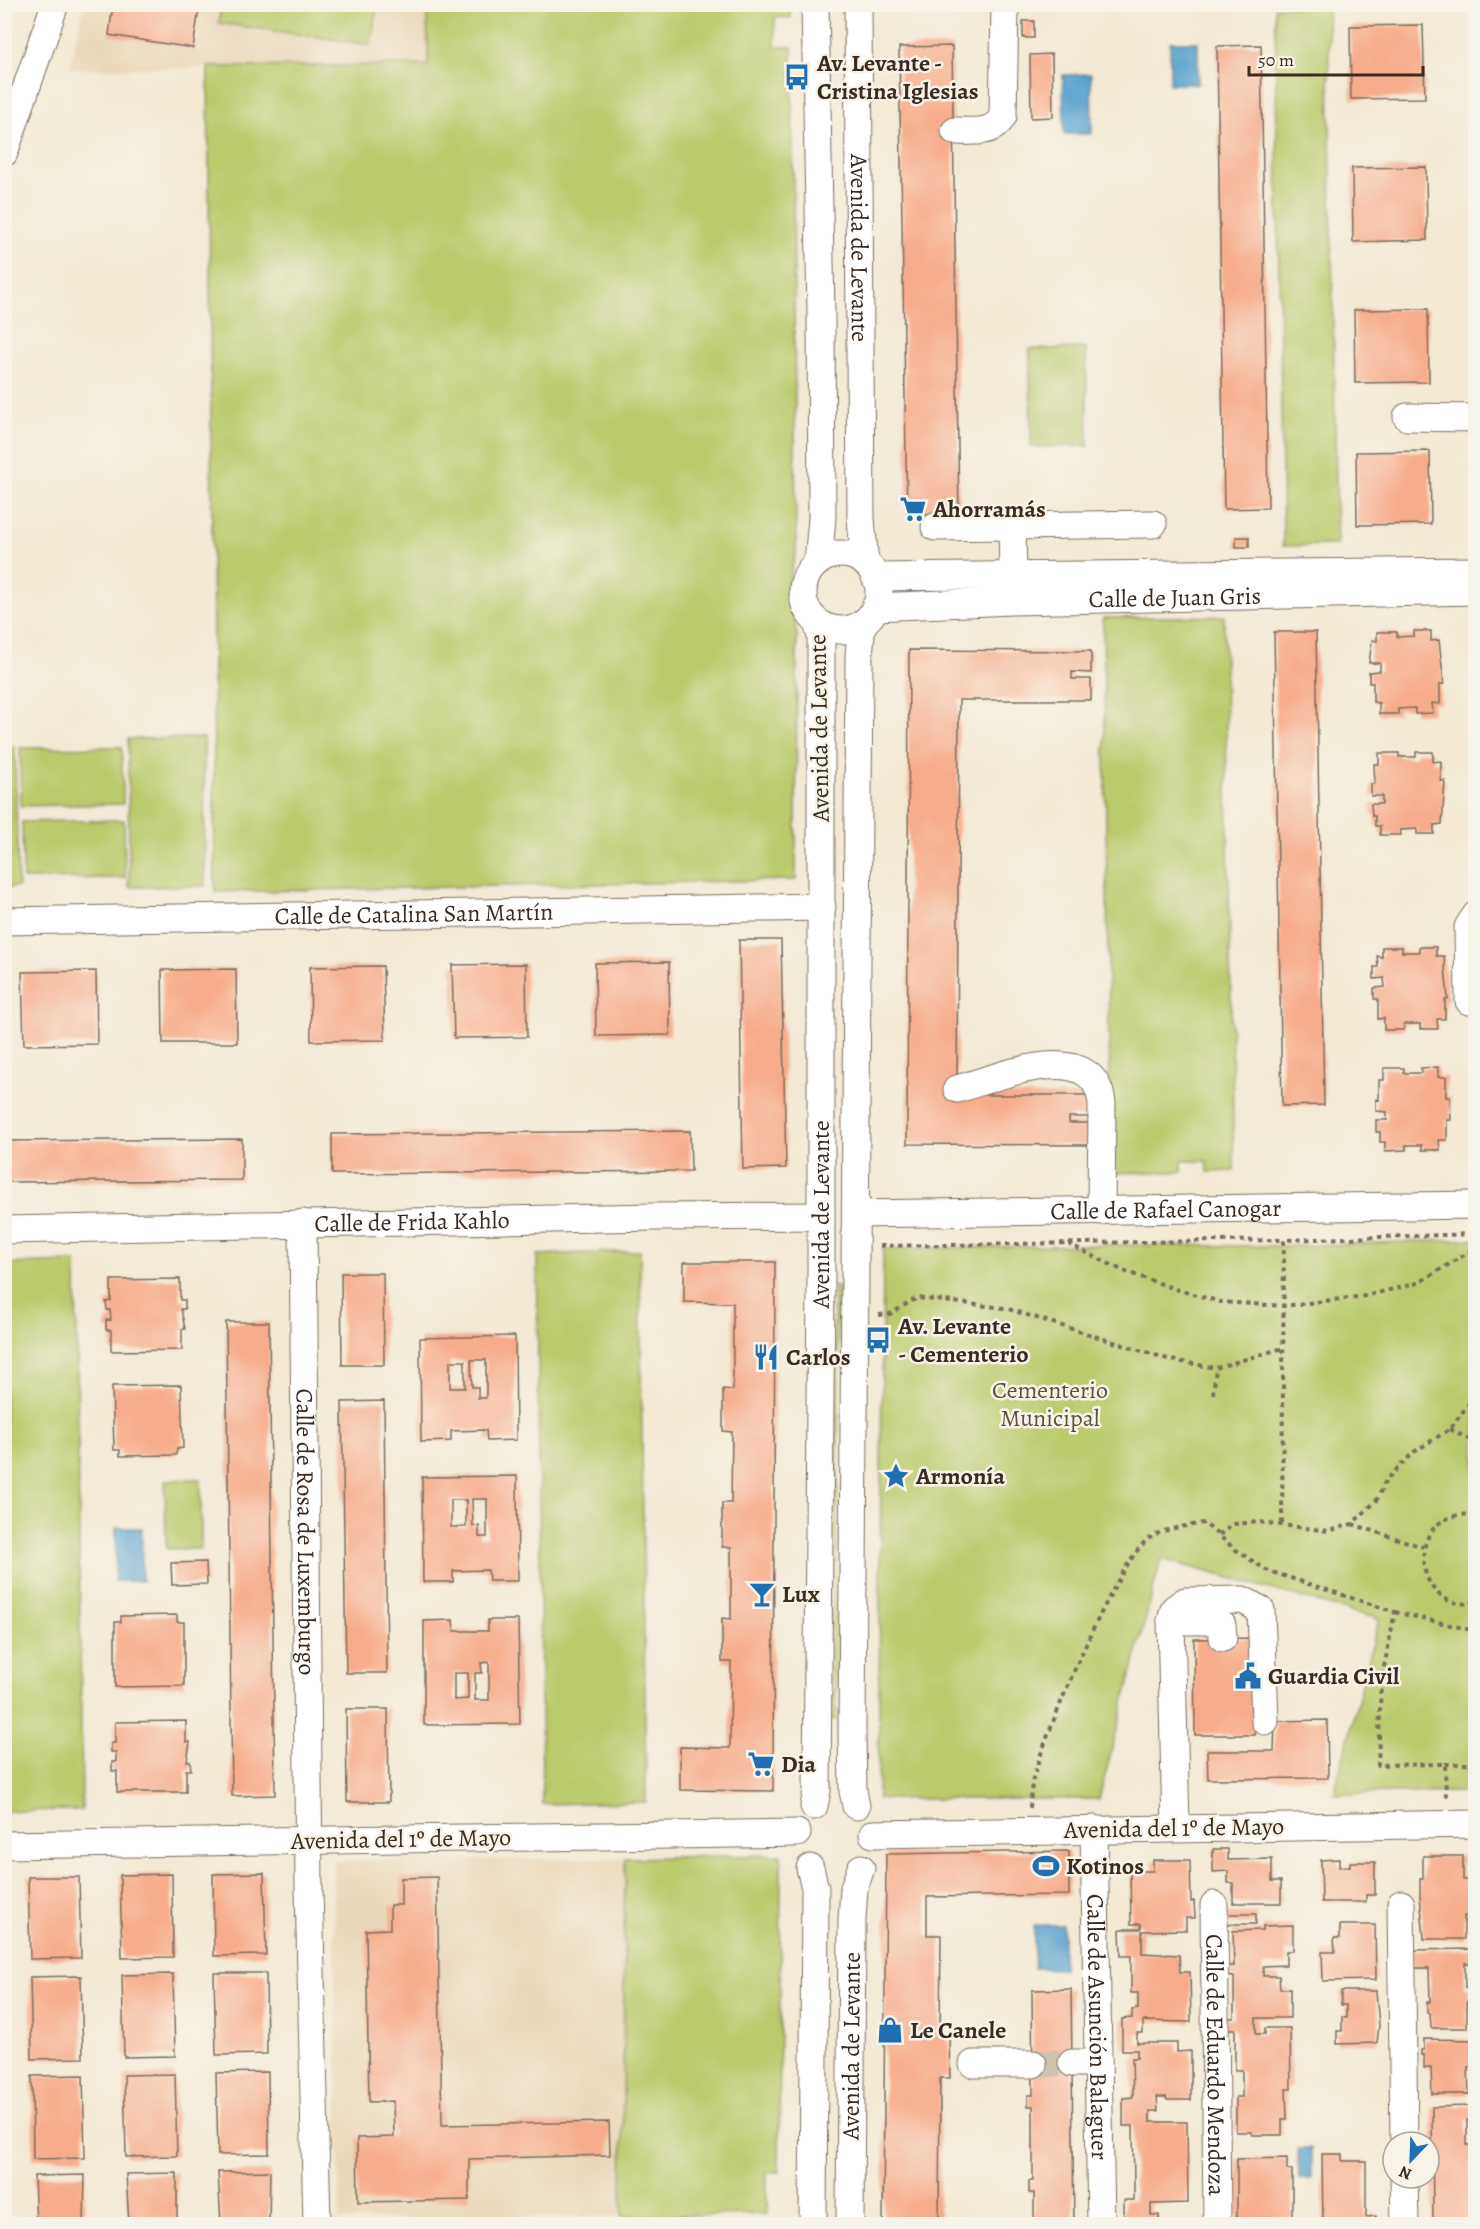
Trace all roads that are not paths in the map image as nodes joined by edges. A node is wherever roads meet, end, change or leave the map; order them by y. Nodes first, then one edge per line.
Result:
1 (55, 4) edge
2 (814, 4) edge
3 (858, 4) edge
4 (1005, 4) edge
5 (955, 131) dead end
6 (4, 153) edge
7 (1407, 417) dead end
8 (1476, 418) edge
9 (1153, 524) dead end
10 (1012, 526) junction
11 (935, 527) dead end
12 (818, 562) junction
13 (870, 570) junction
14 (1476, 571) edge
15 (1013, 575) junction
16 (1476, 591) edge
17 (869, 616) junction
18 (817, 622) junction
19 (822, 907) junction
20 (1476, 915) edge
21 (4, 921) edge
22 (1469, 1001) dead end
23 (957, 1089) dead end
24 (1476, 1205) edge
25 (1101, 1211) junction
26 (857, 1214) junction
27 (821, 1216) junction
28 (303, 1223) junction
29 (4, 1230) edge
30 (1171, 1621) junction
31 (1223, 1638) dead end
32 (1265, 1721) dead end
33 (814, 1806) junction
34 (856, 1806) junction
35 (1476, 1824) edge
36 (1176, 1828) junction
37 (1094, 1829) junction
38 (797, 1833) junction
39 (873, 1833) junction
40 (309, 1841) junction
41 (4, 1845) edge
42 (810, 1868) junction
43 (861, 1868) junction
44 (1401, 1904) dead end
45 (1214, 1905) dead end
46 (973, 2064) dead end
47 (1033, 2064) tunnel mouth
48 (1404, 2130) edge
49 (1404, 2190) edge
50 (317, 2224) edge
51 (813, 2224) edge
52 (850, 2224) edge
53 (1101, 2224) edge
54 (1217, 2224) edge
55 (1405, 2224) edge

1 - 6 street
2 - 12 street, Avenida de Levante
3 - 13 street, Avenida de Levante
4 - 5 street
7 - 8 street
9 - 10 street
10 - 11 street
10 - 15 street
12 - 13 street
12 - 18 street
13 - 15 street, Calle de Juan Gris
13 - 17 street
14 - 15 street, Calle de Juan Gris
16 - 17 street, Calle de Juan Gris
17 - 18 street
17 - 26 street, Avenida de Levante
18 - 19 street, Avenida de Levante
19 - 21 street, Calle de Catalina San Martín
19 - 27 street, Avenida de Levante
20 - 22 street
23 - 25 street
24 - 25 street, Calle de Rafael Canogar
25 - 26 street, Calle de Rafael Canogar
26 - 34 street, Avenida de Levante
27 - 28 street, Calle de Frida Kahlo
27 - 33 street, Avenida de Levante
28 - 29 street, Calle de Frida Kahlo
28 - 40 street, Calle de Rosa de Luxemburgo
30 - 31 street
30 - 32 street
30 - 36 street
33 - 34 street
33 - 38 street
34 - 39 street
35 - 36 street, Avenida del 1º de Mayo
36 - 37 street, Avenida del 1º de Mayo
37 - 39 street, Avenida del 1º de Mayo
37 - 53 street, Calle de Asunción Balaguer
38 - 40 street, Avenida del 1º de Mayo
38 - 42 street
39 - 43 street
40 - 41 street, Avenida del 1º de Mayo
40 - 50 street, Calle de Rosa de Luxemburgo
42 - 43 street
42 - 51 street, Avenida de Levante
43 - 52 street, Avenida de Levante
44 - 48 street
45 - 54 street, Calle de Eduardo Mendoza
46 - 47 street
49 - 55 street

